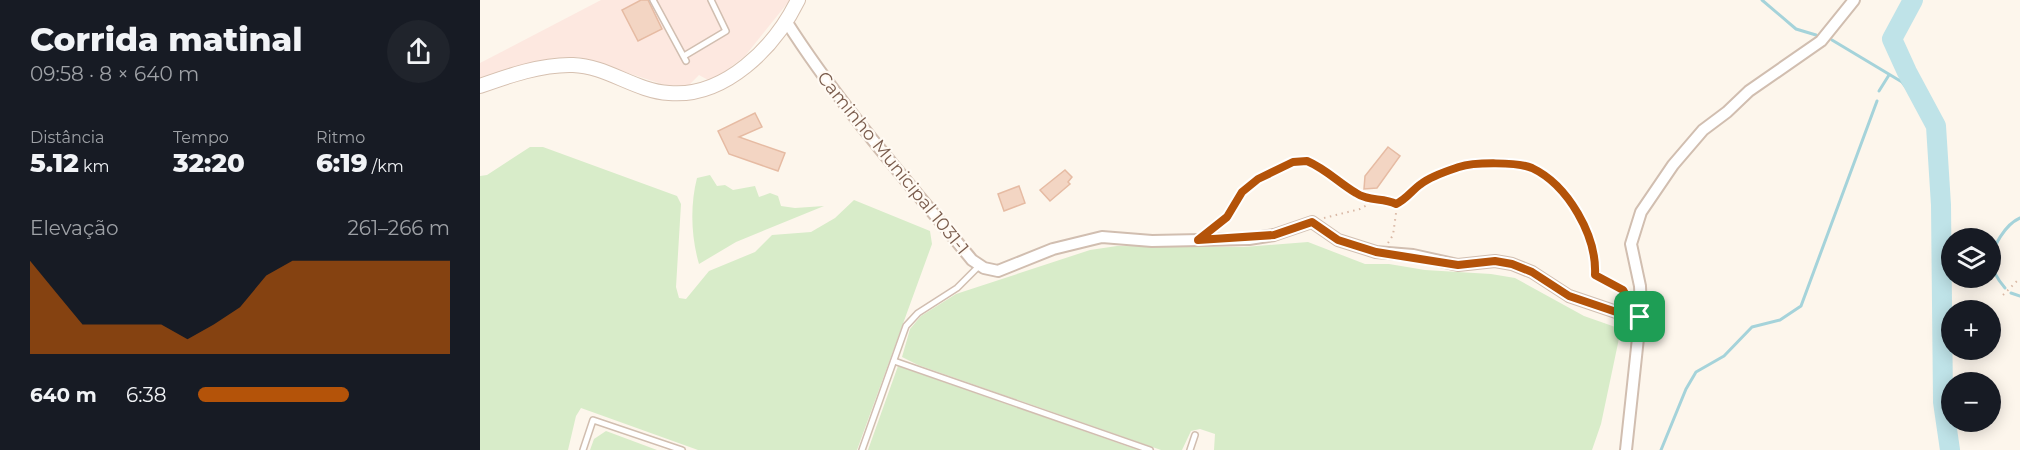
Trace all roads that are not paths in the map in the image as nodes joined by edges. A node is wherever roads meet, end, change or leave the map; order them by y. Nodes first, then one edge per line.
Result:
1 (653, 0) edge
2 (711, 0) edge
3 (798, 0) edge
4 (1854, 0) edge
5 (786, 21) junction
6 (480, 86) edge
7 (980, 265) junction
8 (1640, 318) junction
9 (894, 361) junction
10 (1195, 435) dead end
11 (583, 450) edge
12 (682, 450) edge
13 (862, 450) edge
14 (1150, 450) edge
15 (1190, 450) edge
16 (1626, 450) edge

1 - 2 lane
3 - 5 main road
4 - 8 street
5 - 6 main road
5 - 7 street, Caminho Municipal 1031-1
7 - 8 street, Caminho Municipal 1031-1
7 - 9 lane
8 - 16 street
9 - 13 lane
9 - 14 lane
10 - 15 lane
11 - 12 lane

